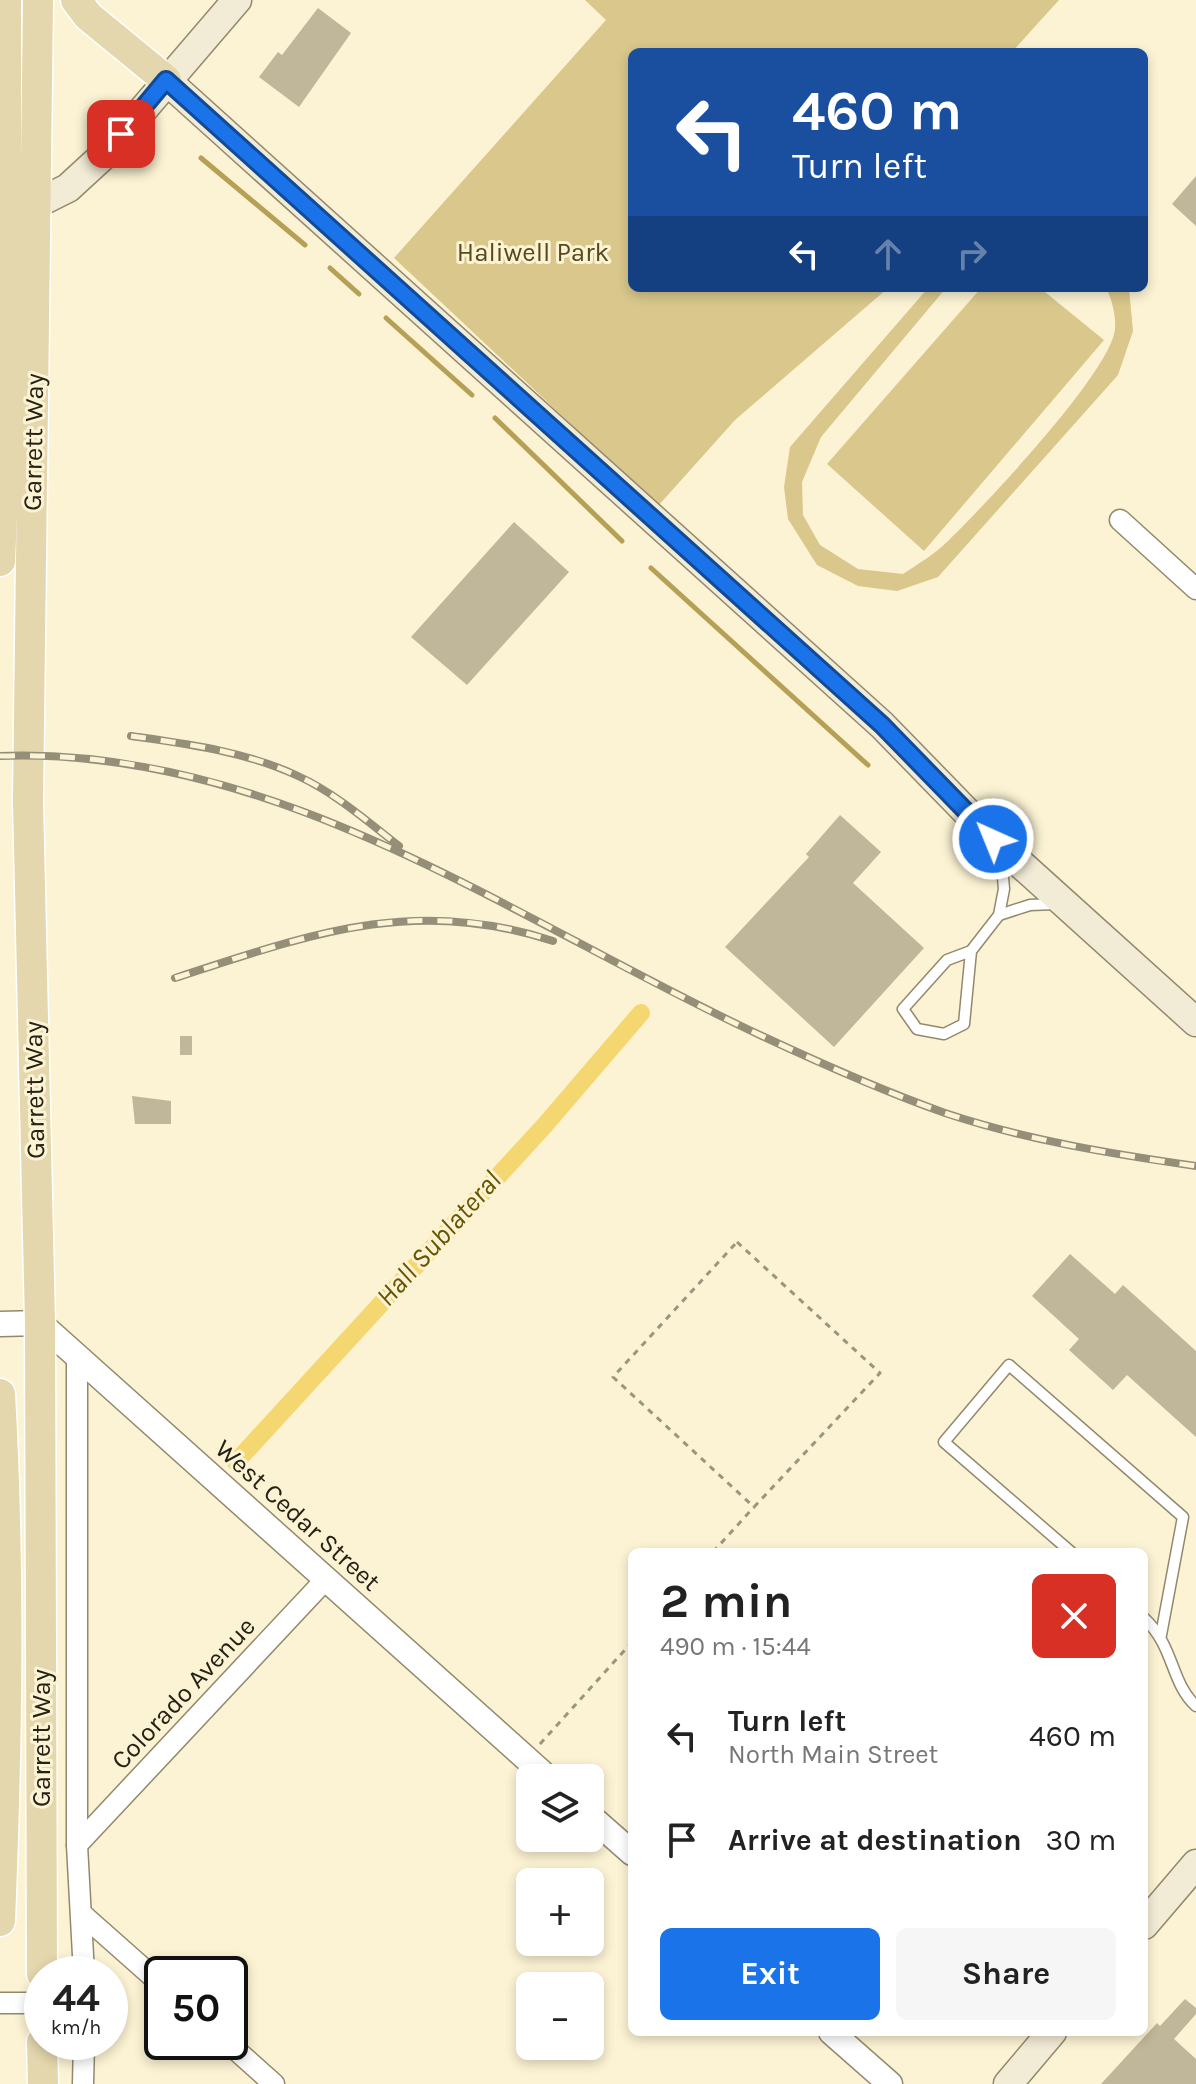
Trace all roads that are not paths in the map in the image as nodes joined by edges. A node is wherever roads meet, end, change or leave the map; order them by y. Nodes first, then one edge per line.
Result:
1 (38, 0) edge
2 (76, 0) edge
3 (237, 0) edge
4 (4, 18) edge
5 (166, 80) junction
6 (38, 206) junction
7 (2, 222) edge
8 (3, 421) edge
9 (1120, 520) dead end
10 (0, 561) edge
11 (1196, 589) edge
12 (1000, 844) junction
13 (1068, 907) junction
14 (999, 915) junction
15 (971, 951) junction
16 (1196, 1022) edge
17 (40, 1323) junction
18 (0, 1324) edge
19 (77, 1355) junction
20 (0, 1394) edge
21 (1066, 1548) edge
22 (327, 1578) junction
23 (1148, 1622) edge
24 (1161, 1635) junction
25 (1196, 1706) edge
26 (533, 1764) edge
27 (604, 1828) edge
28 (77, 1845) junction
29 (628, 1849) edge
30 (1196, 1864) edge
31 (83, 1915) junction
32 (1148, 1920) edge
33 (0, 1921) edge
34 (42, 1956) edge
35 (84, 1956) edge
36 (144, 1969) edge
37 (0, 2003) edge
38 (24, 2003) edge
39 (836, 2036) edge
40 (1049, 2036) edge
41 (42, 2060) edge
42 (84, 2060) edge
43 (247, 2060) edge
44 (43, 2084) edge
45 (83, 2084) edge
46 (274, 2084) edge
47 (890, 2084) edge
48 (1008, 2084) edge

1 - 6 main road, Garrett Way
2 - 5 main road
3 - 5 main road
4 - 7 main road, Garrett Way
5 - 6 main road
5 - 12 main road
6 - 7 main road
6 - 17 main road, Garrett Way
7 - 8 main road, Garrett Way
8 - 10 main road, Garrett Way
9 - 11 street
12 - 13 main road
12 - 14 lane
13 - 14 lane
13 - 16 main road
14 - 15 lane
15 - 15 lane
17 - 18 street
17 - 19 street, West Cedar Street
17 - 34 main road, Garrett Way
19 - 22 street, West Cedar Street
19 - 28 street
20 - 33 main road, Garrett Way
21 - 24 lane
22 - 26 street, West Cedar Street
22 - 28 street, Colorado Avenue
23 - 24 lane
24 - 25 lane
27 - 29 street
28 - 31 street
30 - 32 main road
31 - 35 street
31 - 36 street
37 - 38 street
39 - 47 street
40 - 48 main road
41 - 44 main road
42 - 45 street
43 - 46 street

